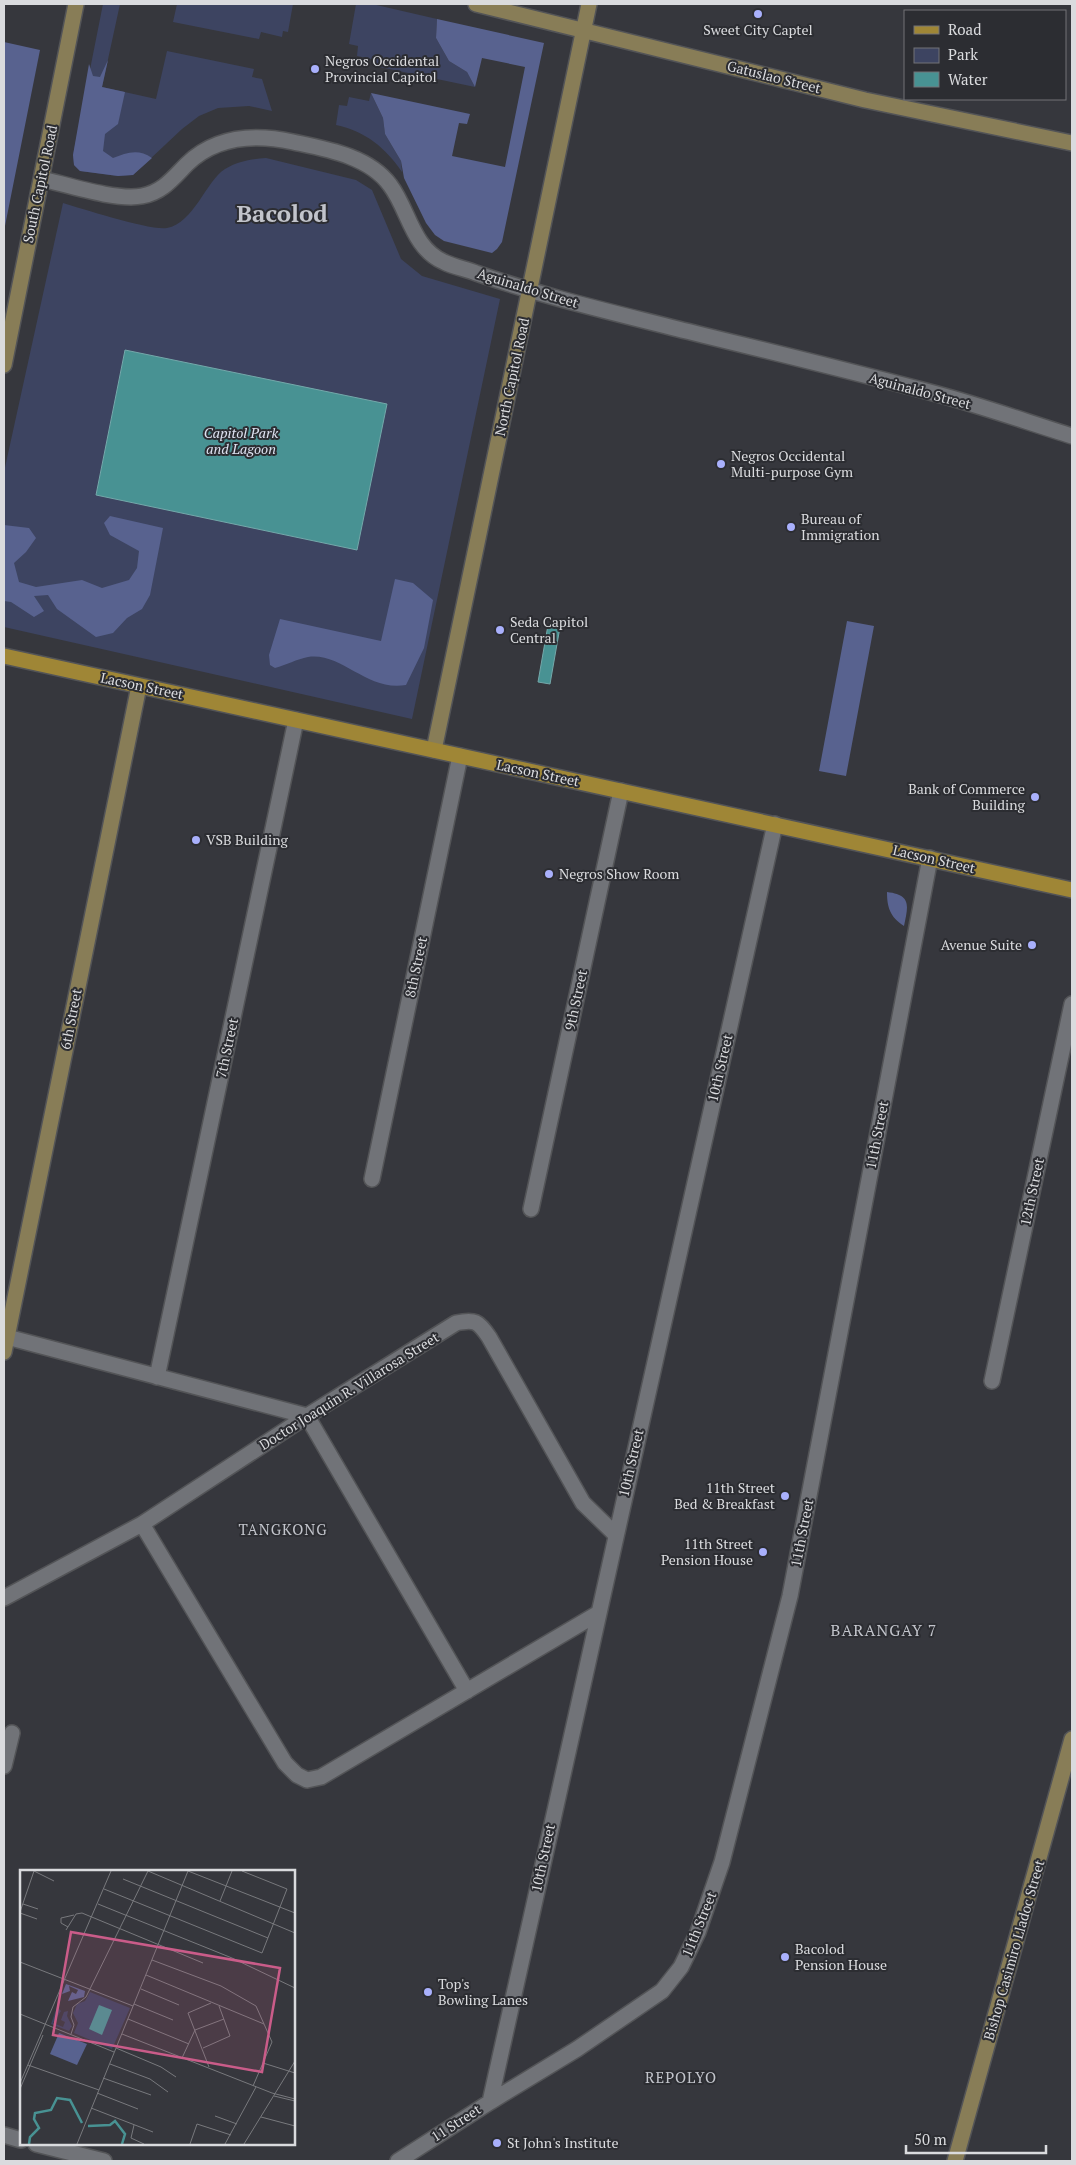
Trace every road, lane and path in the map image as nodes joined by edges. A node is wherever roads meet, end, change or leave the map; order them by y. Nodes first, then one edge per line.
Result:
1 (76, 4) edge
2 (476, 4) edge
3 (589, 4) edge
4 (584, 29) junction
5 (1072, 143) edge
6 (42, 179) junction
7 (531, 291) junction
8 (4, 365) edge
9 (1072, 436) edge
10 (4, 656) edge
11 (139, 686) junction
12 (296, 720) junction
13 (434, 750) junction
14 (460, 756) junction
15 (621, 791) junction
16 (775, 824) junction
17 (930, 858) junction
18 (1072, 890) edge
19 (1072, 1004) edge
20 (372, 1178) dead end
21 (531, 1209) dead end
22 (5, 1345) edge
23 (157, 1377) junction
24 (992, 1381) dead end
25 (307, 1416) junction
26 (142, 1524) junction
27 (615, 1534) junction
28 (4, 1598) edge
29 (597, 1614) junction
30 (467, 1692) junction
31 (12, 1733) dead end
32 (1072, 1739) edge
33 (4, 1766) edge
34 (490, 2102) junction
35 (4, 2135) edge
36 (20, 2140) edge
37 (40, 2145) edge
38 (96, 2160) edge
39 (398, 2161) edge
40 (955, 2161) edge

1 - 6 street, South Capitol Road
2 - 4 street, Gatuslao Street
3 - 4 street, North Capitol Road
4 - 5 street, Gatuslao Street
4 - 7 street, North Capitol Road
6 - 7 street, Aguinaldo Street
6 - 8 street, South Capitol Road
7 - 9 street, Aguinaldo Street
7 - 13 street, North Capitol Road
10 - 11 main road, Lacson Street
11 - 12 main road, Lacson Street
11 - 22 street, 6th Street
12 - 13 main road, Lacson Street
12 - 23 street, 7th Street
13 - 14 main road, Lacson Street
14 - 15 main road, Lacson Street
14 - 20 street, 8th Street
15 - 16 main road, Lacson Street
15 - 21 street, 9th Street
16 - 17 main road, Lacson Street
16 - 27 street, 10th Street
17 - 18 main road, Lacson Street
17 - 34 street, 11th Street
19 - 24 street, 12th Street
22 - 23 street
23 - 25 street
25 - 26 street, Doctor Joaquin R. Villarosa Street
25 - 27 street, Doctor Joaquin R. Villarosa Street
25 - 30 street
26 - 28 street, Doctor Joaquin R. Villarosa Street
26 - 30 street
27 - 29 street, 10th Street
29 - 30 street
29 - 34 street, 10th Street
31 - 33 street
32 - 40 street, Bishop Casimiro Lladoc Street
34 - 39 street, 11 Street
35 - 36 street
37 - 38 street

